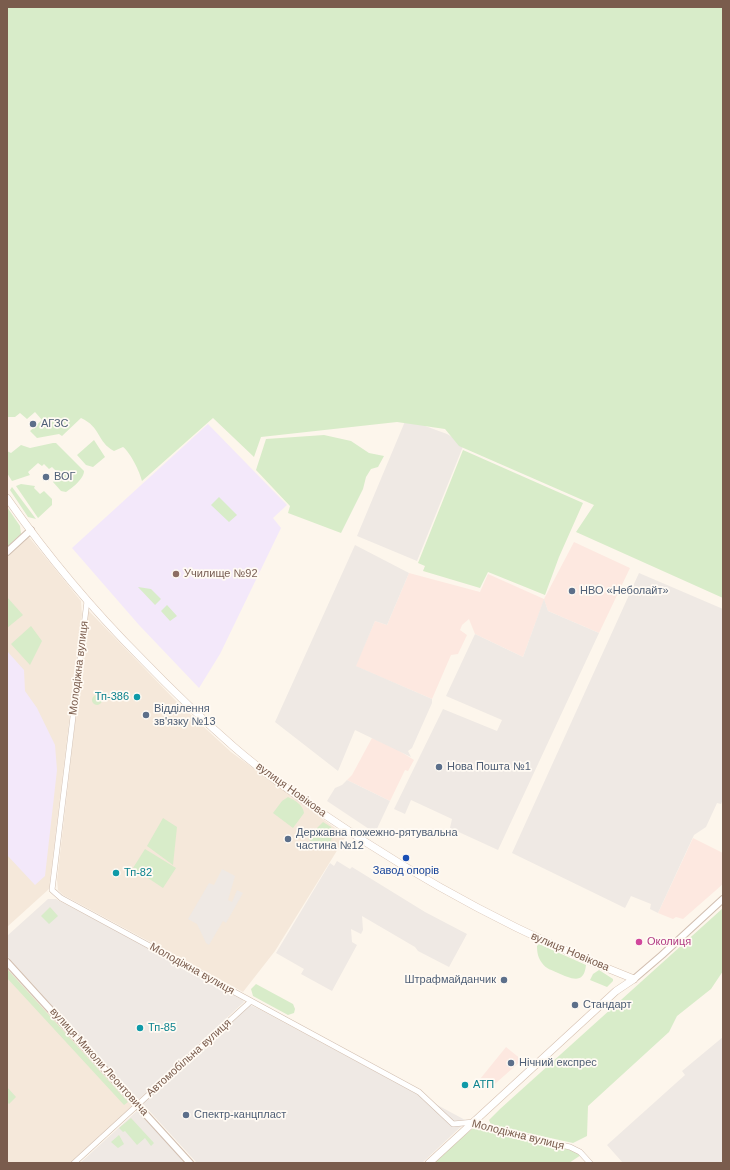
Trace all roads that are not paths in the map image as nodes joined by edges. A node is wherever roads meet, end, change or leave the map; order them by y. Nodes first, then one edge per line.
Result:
1 (7, 498) edge
2 (30, 530) junction
3 (7, 552) edge
4 (87, 601) junction
5 (723, 900) edge
6 (7, 962) edge
7 (634, 979) junction
8 (251, 1002) junction
9 (138, 1105) junction
10 (474, 1122) junction
11 (74, 1163) edge
12 (190, 1163) edge
13 (429, 1163) edge
14 (590, 1163) edge

1 - 2 main road, вулиця Новікова
2 - 3 street
2 - 4 main road, вулиця Новікова
4 - 7 main road, вулиця Новікова
4 - 8 street, Молодіжна вулиця
5 - 7 street
6 - 9 street, вулиця Миколи Леонтовича
7 - 10 main road
8 - 9 street, Автомобільна вулиця
8 - 10 street, Молодіжна вулиця
9 - 11 street, Автомобільна вулиця
9 - 12 street, вулиця Миколи Леонтовича
10 - 13 main road
10 - 14 street, Молодіжна вулиця

